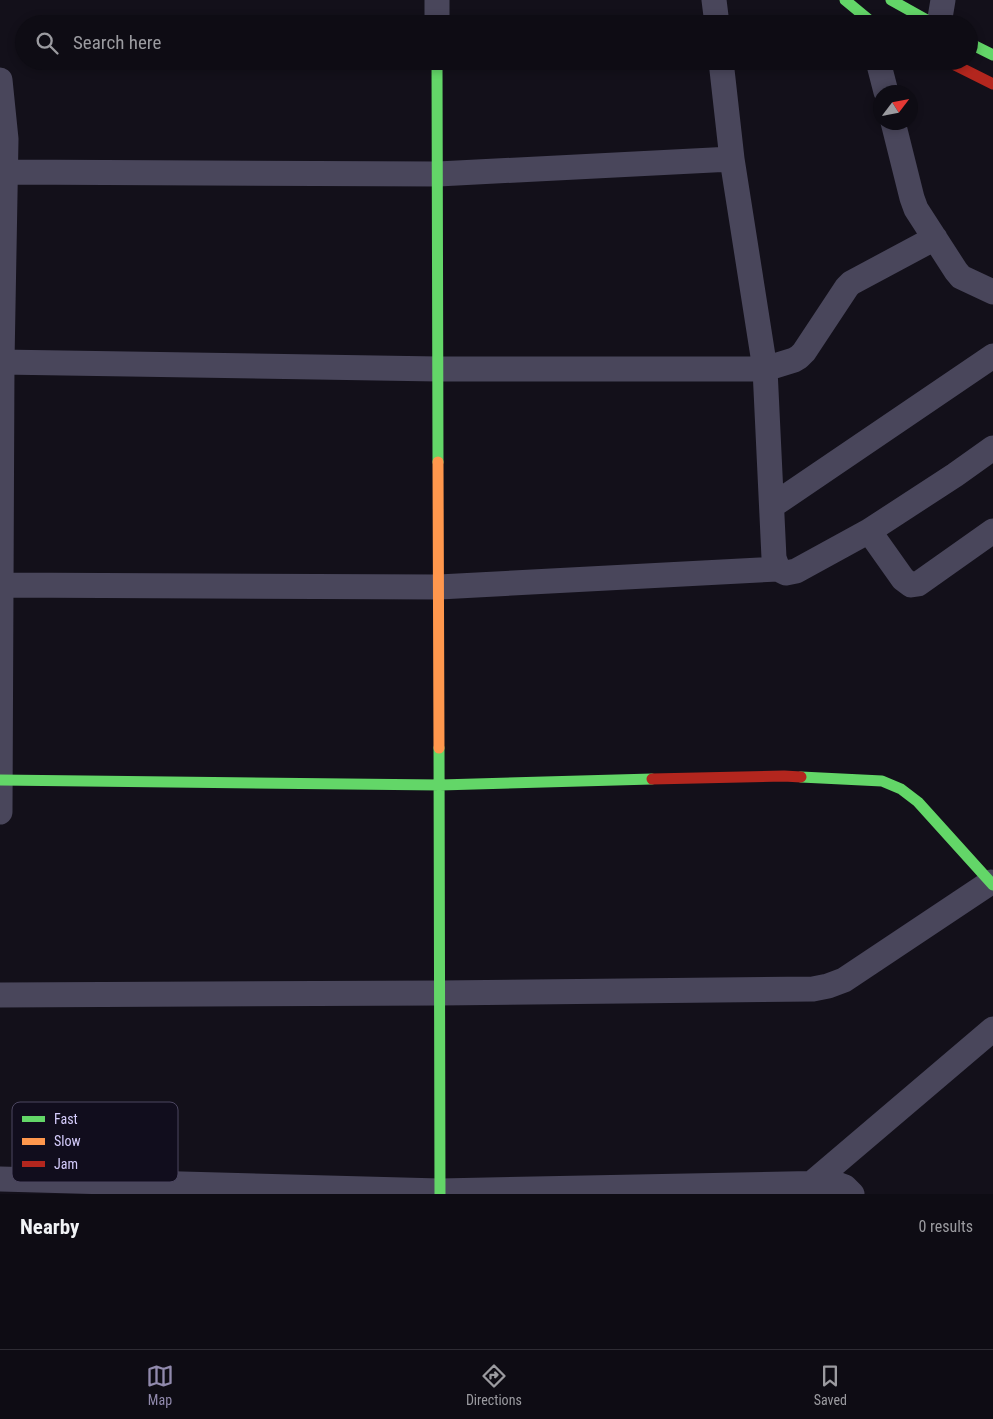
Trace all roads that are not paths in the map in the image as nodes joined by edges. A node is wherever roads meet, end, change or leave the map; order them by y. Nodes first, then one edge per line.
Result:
1 (437, 0) edge
2 (714, 0) edge
3 (845, 0) edge
4 (891, 0) edge
5 (943, 0) edge
6 (437, 15) edge
7 (716, 15) edge
8 (861, 15) edge
9 (918, 15) edge
10 (940, 15) edge
11 (978, 48) edge
12 (993, 55) edge
13 (438, 70) edge
14 (722, 70) edge
15 (880, 70) edge
16 (965, 70) edge
17 (0, 80) edge
18 (993, 84) edge
19 (884, 85) edge
20 (895, 130) edge
21 (732, 159) junction
22 (6, 172) junction
23 (438, 174) junction
24 (935, 238) junction
25 (993, 292) edge
26 (993, 356) edge
27 (1, 362) edge
28 (765, 369) junction
29 (438, 370) junction
30 (993, 448) edge
31 (772, 506) junction
32 (869, 531) junction
33 (993, 531) edge
34 (778, 569) junction
35 (1, 585) edge
36 (439, 587) junction
37 (0, 780) edge
38 (440, 785) junction
39 (0, 812) edge
40 (989, 874) edge
41 (440, 993) junction
42 (0, 995) edge
43 (993, 1029) edge
44 (71, 1182) edge
45 (812, 1183) junction
46 (261, 1190) edge
47 (440, 1193) edge
48 (852, 1194) edge

1 - 6 street
2 - 7 street
3 - 8 street
4 - 9 street
5 - 10 street
11 - 12 street
13 - 23 street
14 - 21 street
15 - 19 street
16 - 18 street
17 - 22 street
20 - 24 street
21 - 23 street
21 - 28 street
22 - 23 street
22 - 27 street
23 - 29 street
24 - 25 street
24 - 28 street
26 - 31 street
27 - 29 street
27 - 35 street
28 - 29 street
28 - 31 street
29 - 36 street
30 - 32 street
31 - 34 street
32 - 33 street
32 - 34 street
34 - 36 street
35 - 36 street
35 - 37 street
36 - 38 street
37 - 38 street
37 - 39 street
38 - 40 street
38 - 41 street
40 - 41 street
41 - 42 street
41 - 47 street
43 - 45 street
44 - 46 street
45 - 47 street
45 - 48 street
46 - 47 street

